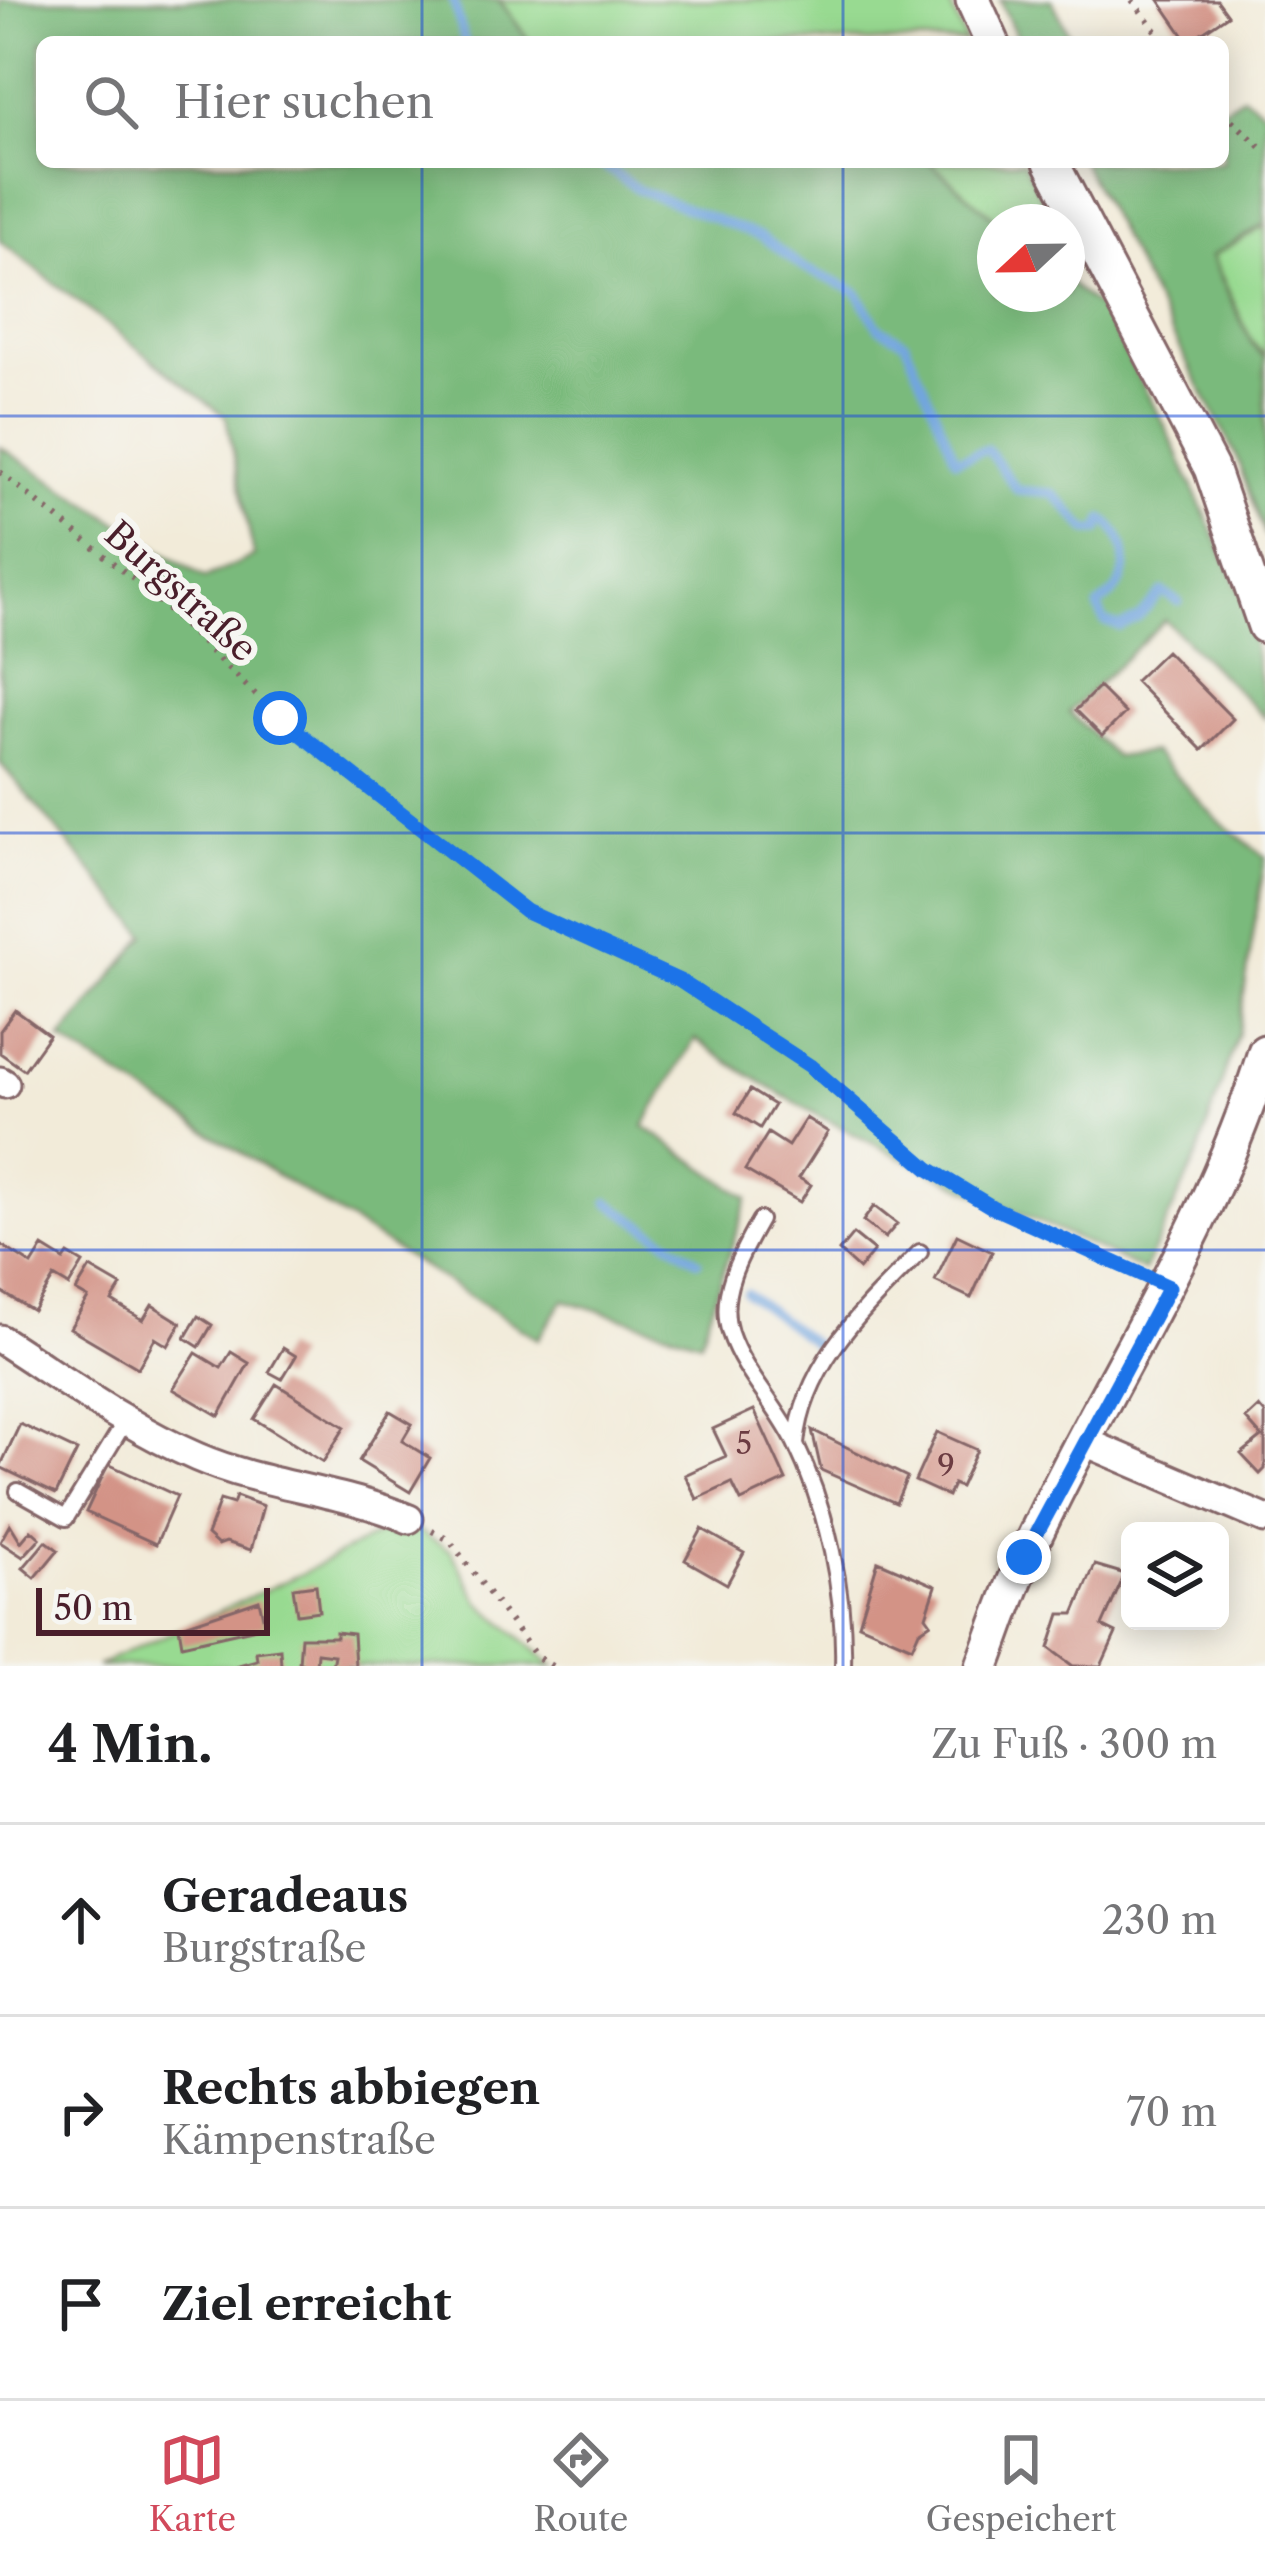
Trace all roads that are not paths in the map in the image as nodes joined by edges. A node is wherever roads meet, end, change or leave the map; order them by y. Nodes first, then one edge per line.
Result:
1 (974, 0) edge
2 (989, 36) edge
3 (1054, 168) edge
4 (1265, 626) edge
5 (1265, 1052) edge
6 (760, 1220) dead end
7 (920, 1252) dead end
8 (0, 1340) edge
9 (126, 1420) junction
10 (1083, 1441) junction
11 (796, 1444) junction
12 (18, 1491) dead end
13 (409, 1519) road end
14 (1265, 1519) edge
15 (843, 1666) edge
16 (983, 1666) edge

1 - 2 street
3 - 4 street
5 - 10 street
6 - 11 lane
7 - 11 lane
8 - 9 street
9 - 12 lane
9 - 13 street
10 - 14 street
10 - 16 street
11 - 15 lane

